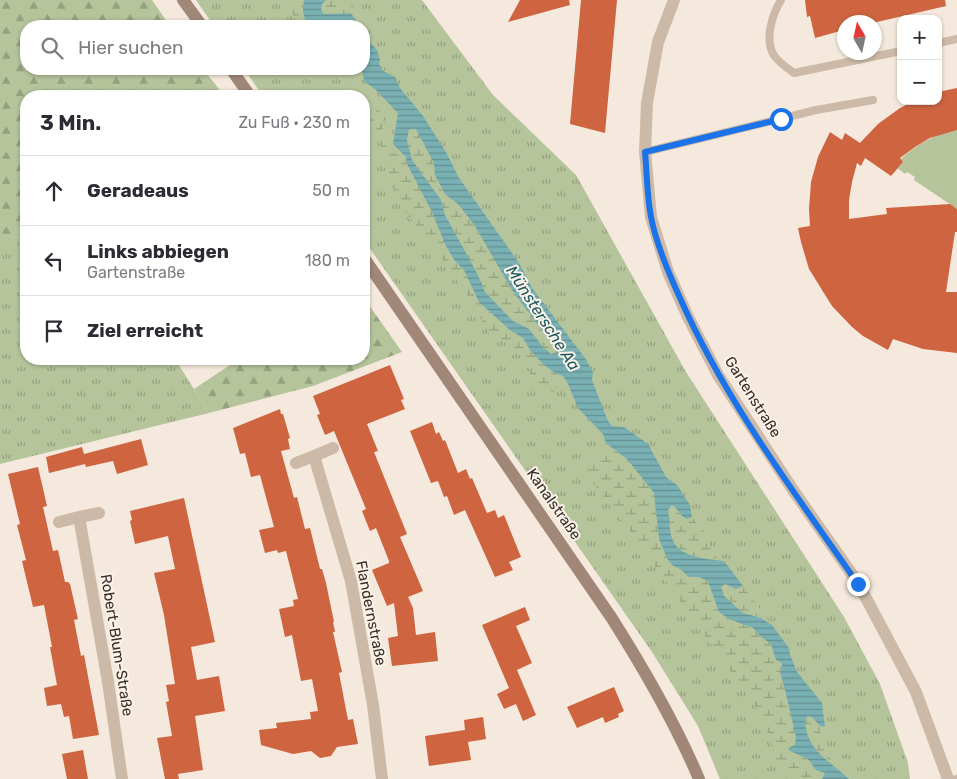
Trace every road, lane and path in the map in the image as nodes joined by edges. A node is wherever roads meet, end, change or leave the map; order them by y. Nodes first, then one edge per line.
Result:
1 (183, 0) edge
2 (674, 0) edge
3 (780, 0) edge
4 (198, 20) edge
5 (957, 39) edge
6 (942, 42) edge
7 (897, 52) edge
8 (235, 75) edge
9 (246, 90) edge
10 (873, 100) dead end
11 (645, 152) junction
12 (370, 267) edge
13 (333, 448) dead end
14 (314, 456) junction
15 (296, 463) dead end
16 (99, 513) dead end
17 (79, 517) junction
18 (59, 522) dead end
19 (122, 779) edge
20 (382, 779) edge
21 (698, 779) edge
22 (948, 779) edge

1 - 4 main road
2 - 11 street, Gartenstraße
3 - 7 lane
5 - 6 lane
8 - 9 main road
10 - 11 lane
11 - 22 street, Gartenstraße
12 - 21 main road, Kanalstraße
13 - 14 street
14 - 15 street
14 - 20 street, Flandernstraße
16 - 17 street
17 - 18 street
17 - 19 street, Robert-Blum-Straße

